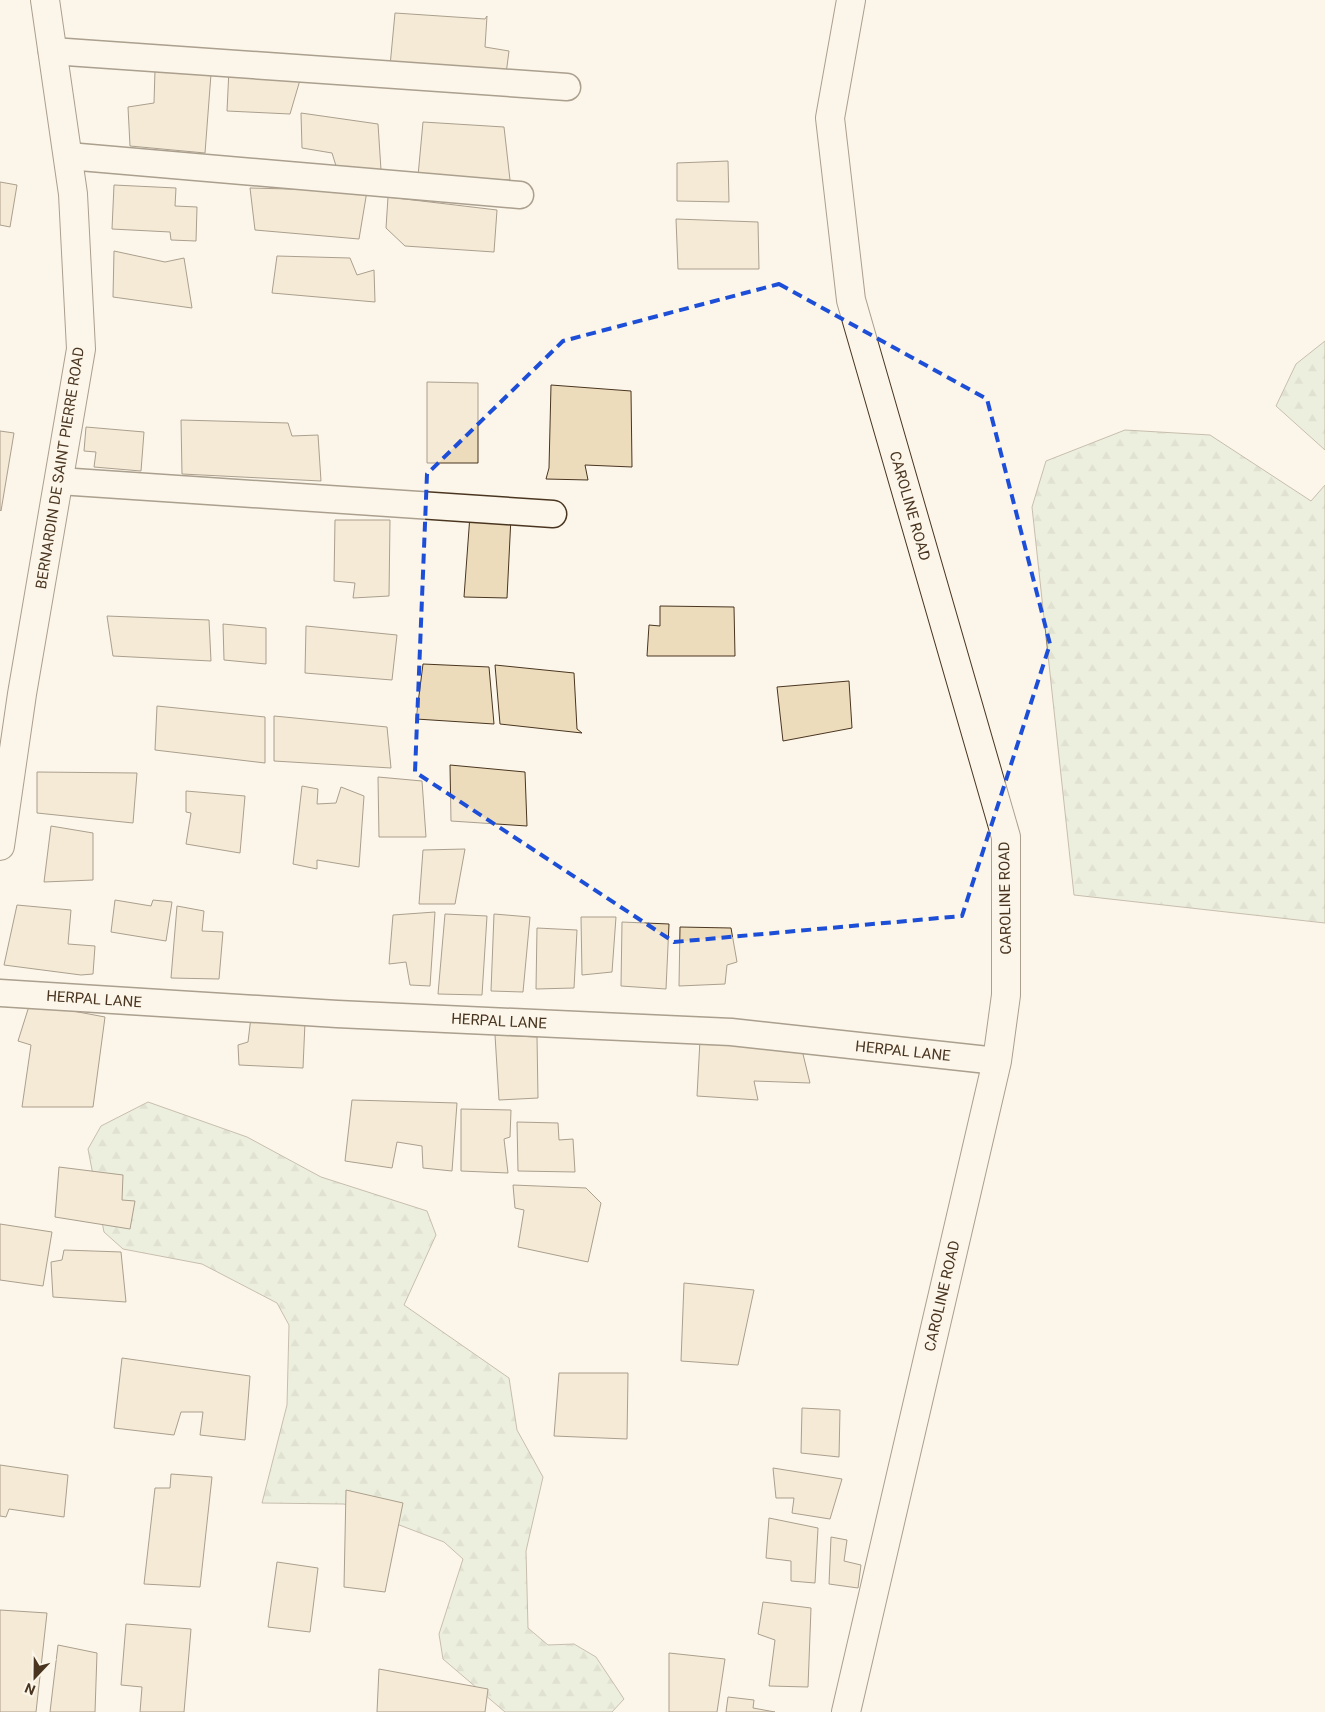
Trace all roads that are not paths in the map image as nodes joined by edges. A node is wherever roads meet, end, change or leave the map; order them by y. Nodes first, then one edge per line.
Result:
1 (46, 0) edge
2 (851, 0) edge
3 (52, 51) junction
4 (567, 87) dead end
5 (68, 156) junction
6 (520, 195) dead end
7 (59, 481) junction
8 (553, 514) dead end
9 (0, 846) edge
10 (0, 993) edge
11 (996, 1061) junction
12 (846, 1712) edge

1 - 3 main road, BERNARDIN DE SAINT PIERRE ROAD
2 - 11 main road, CAROLINE ROAD
3 - 4 street
3 - 5 main road, BERNARDIN DE SAINT PIERRE ROAD
5 - 6 street
5 - 7 main road, BERNARDIN DE SAINT PIERRE ROAD
7 - 8 street
7 - 9 main road, BERNARDIN DE SAINT PIERRE ROAD
10 - 11 street, HERPAL LANE
11 - 12 main road, CAROLINE ROAD

